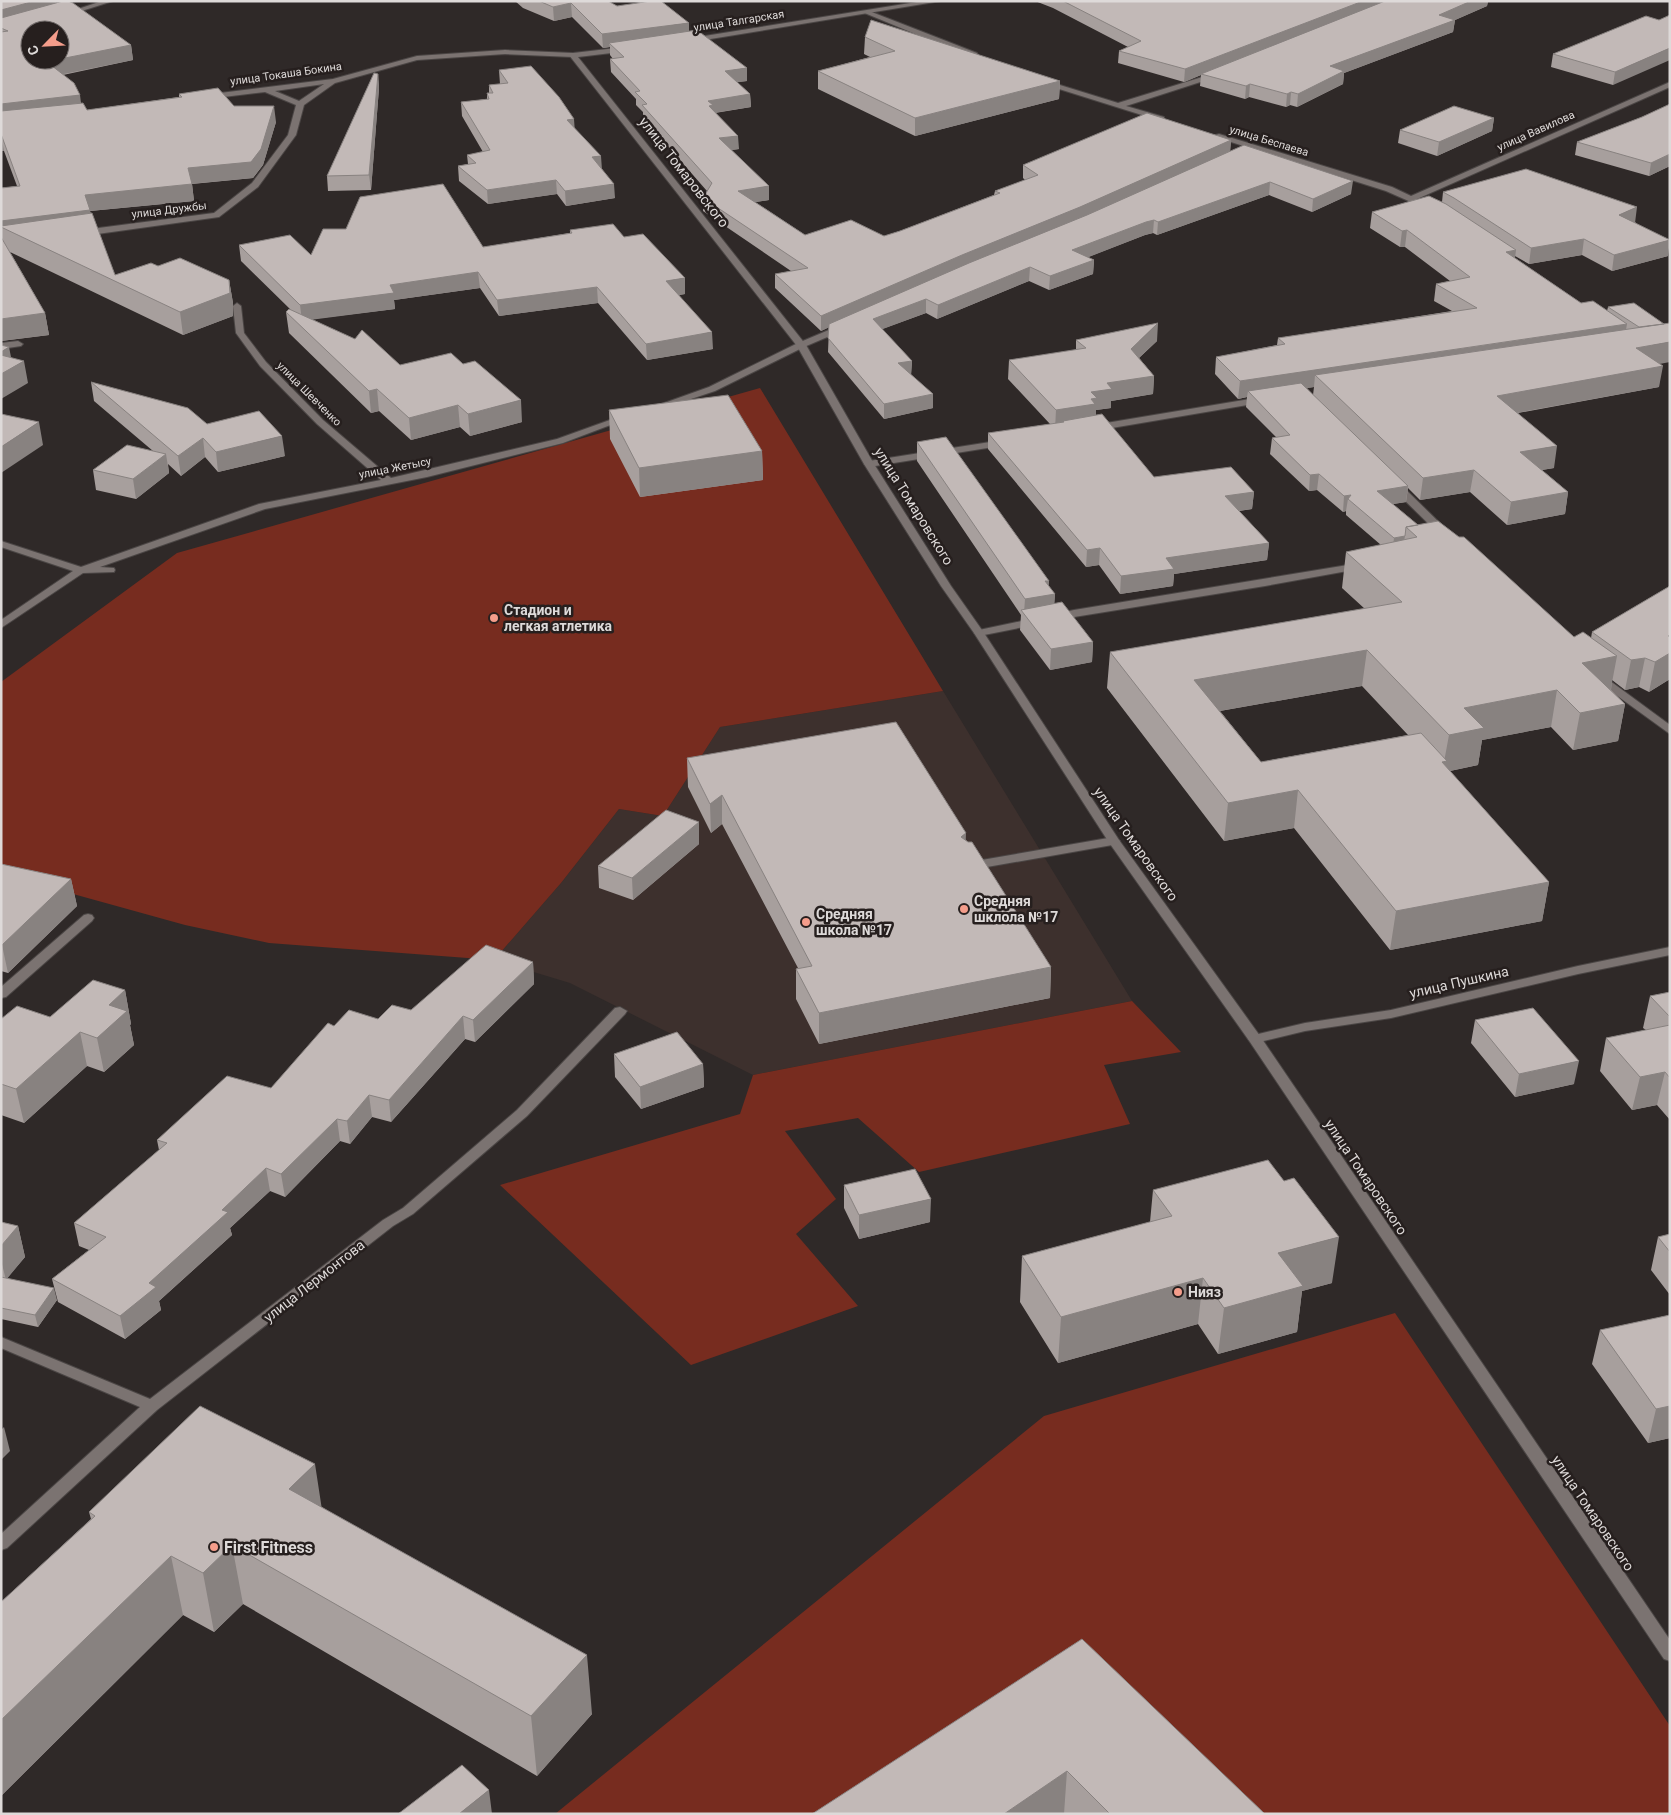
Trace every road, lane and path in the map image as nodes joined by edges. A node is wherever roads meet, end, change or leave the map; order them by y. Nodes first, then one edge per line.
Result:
1 (110, 1) edge
2 (938, 1) edge
3 (868, 13) junction
4 (64, 15) edge
5 (682, 42) edge
6 (635, 48) edge
7 (573, 55) junction
8 (985, 59) edge
9 (1220, 74) edge
10 (333, 81) junction
11 (1037, 81) edge
12 (1670, 84) edge
13 (264, 89) junction
14 (198, 99) edge
15 (300, 104) junction
16 (1117, 106) junction
17 (1172, 123) edge
18 (1209, 134) edge
19 (1253, 148) junction
20 (1239, 155) edge
21 (1411, 199) junction
22 (1440, 213) edge
23 (70, 234) edge
24 (237, 306) dead end
25 (856, 322) edge
26 (18, 344) dead end
27 (1, 346) edge
28 (801, 346) junction
29 (1272, 398) edge
30 (648, 410) edge
31 (630, 416) edge
32 (1085, 430) edge
33 (1016, 441) edge
34 (869, 464) junction
35 (1387, 477) edge
36 (389, 482) junction
37 (1450, 539) edge
38 (1, 544) edge
39 (1373, 563) edge
40 (81, 570) junction
41 (110, 570) dead end
42 (1, 626) edge
43 (979, 633) junction
44 (1588, 670) edge
45 (1670, 731) edge
46 (1114, 841) junction
47 (968, 866) edge
48 (88, 918) dead end
49 (1670, 950) edge
50 (1, 994) edge
51 (620, 1011) dead end
52 (1255, 1039) junction
53 (1, 1342) edge
54 (152, 1406) junction
55 (1, 1544) edge
56 (1670, 1654) edge

1 - 4 street
2 - 3 street, улица Талгарская
3 - 5 street, улица Талгарская
3 - 8 street
6 - 7 street
7 - 10 street, улица Токаша Бокина
7 - 28 street, улица Томаровского
9 - 16 street
10 - 13 street, улица Токаша Бокина
10 - 15 street
11 - 16 street
12 - 21 street, улица Вавилова
13 - 14 street, улица Токаша Бокина
13 - 15 street
15 - 23 street, улица Дружбы
16 - 17 street
18 - 19 street, улица Беспаева
19 - 20 street
19 - 21 street, улица Беспаева
21 - 22 street, улица Беспаева
24 - 36 street, улица Шевченко
25 - 28 street
26 - 27 street
28 - 30 street
28 - 34 street, улица Томаровского
29 - 32 street
31 - 36 street, улица Жетысу
33 - 34 street
34 - 43 street, улица Томаровского
35 - 37 street
36 - 40 street, улица Жетысу
38 - 40 street
39 - 43 street
40 - 41 street
40 - 42 street, улица Жетысу
43 - 46 street, улица Томаровского
44 - 45 street
46 - 47 street
46 - 52 street, улица Томаровского
48 - 50 street
49 - 52 street, улица Пушкина
51 - 54 street, улица Лермонтова
52 - 56 street, улица Томаровского
53 - 54 street
54 - 55 street, улица Лермонтова

